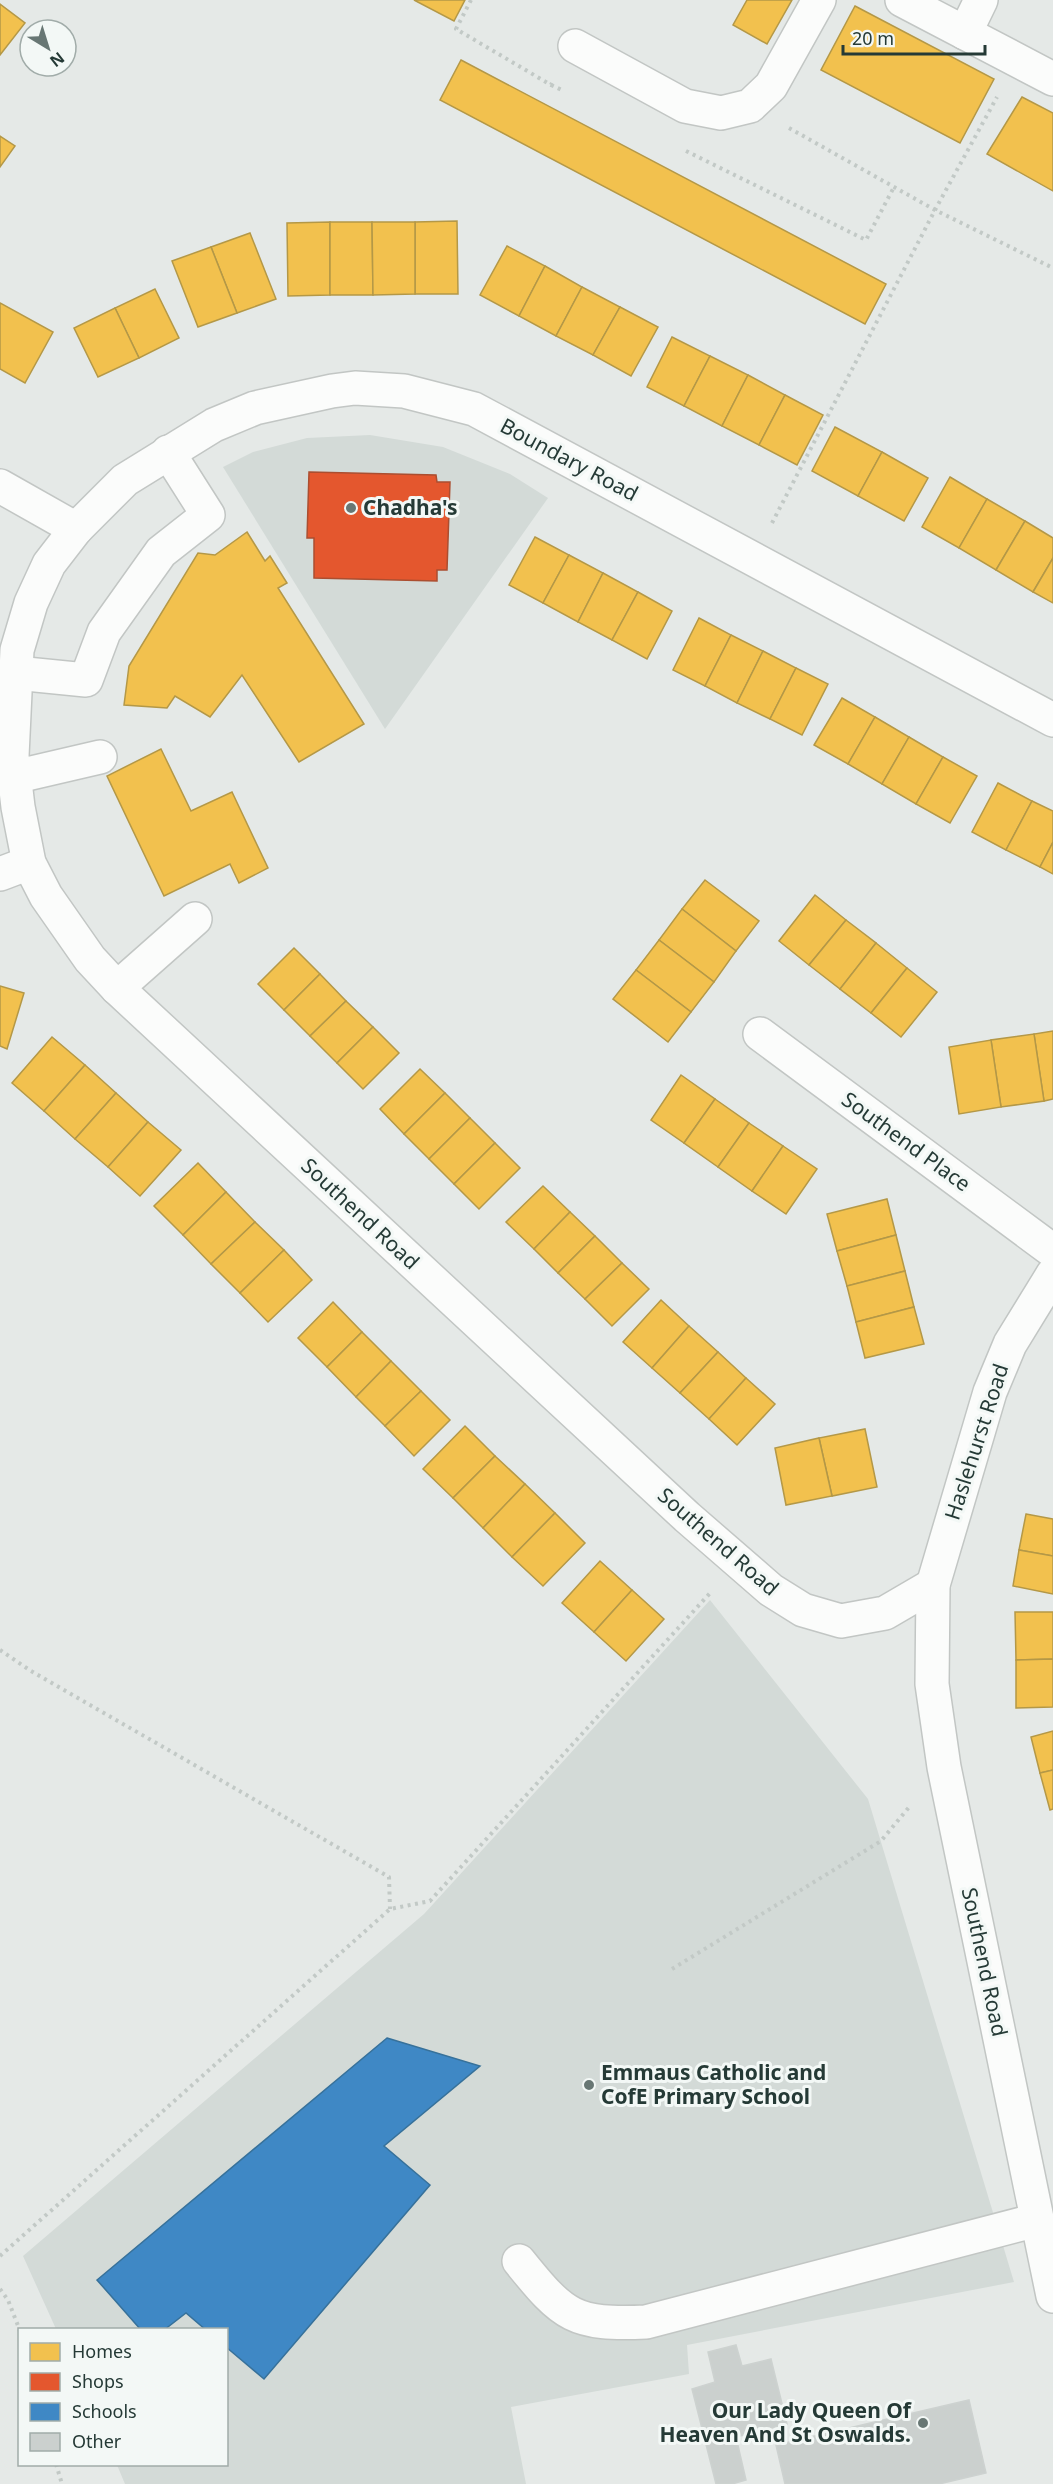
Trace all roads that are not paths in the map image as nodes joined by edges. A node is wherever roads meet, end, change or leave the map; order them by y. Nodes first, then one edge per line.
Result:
1 (819, 0) edge
2 (902, 0) edge
3 (981, 0) edge
4 (965, 33) junction
5 (575, 46) road end
6 (1053, 79) edge
7 (168, 452) junction
8 (0, 486) edge
9 (76, 529) junction
10 (16, 673) junction
11 (1053, 720) edge
12 (100, 757) dead end
13 (14, 777) junction
14 (14, 868) edge
15 (195, 920) dead end
16 (117, 988) junction
17 (760, 1034) dead end
18 (1053, 1251) edge
19 (1053, 1274) edge
20 (933, 1585) junction
21 (1037, 2220) junction
22 (1049, 2259) edge
23 (519, 2261) dead end
24 (1053, 2296) edge

1 - 5 street
2 - 4 street
3 - 4 street
4 - 6 street
7 - 9 street, Boundary Road
7 - 10 street
7 - 11 street, Boundary Road
8 - 9 street
9 - 10 street, Southend Road
10 - 13 street, Southend Road
12 - 13 street
13 - 14 street, Southend Road
14 - 16 street, Southend Road
15 - 16 street
16 - 20 street, Southend Road
17 - 18 street, Southend Place
19 - 20 street, Haslehurst Road
20 - 21 street, Southend Road
21 - 22 street, Southend Road
21 - 23 street
22 - 24 street, Southend Road

